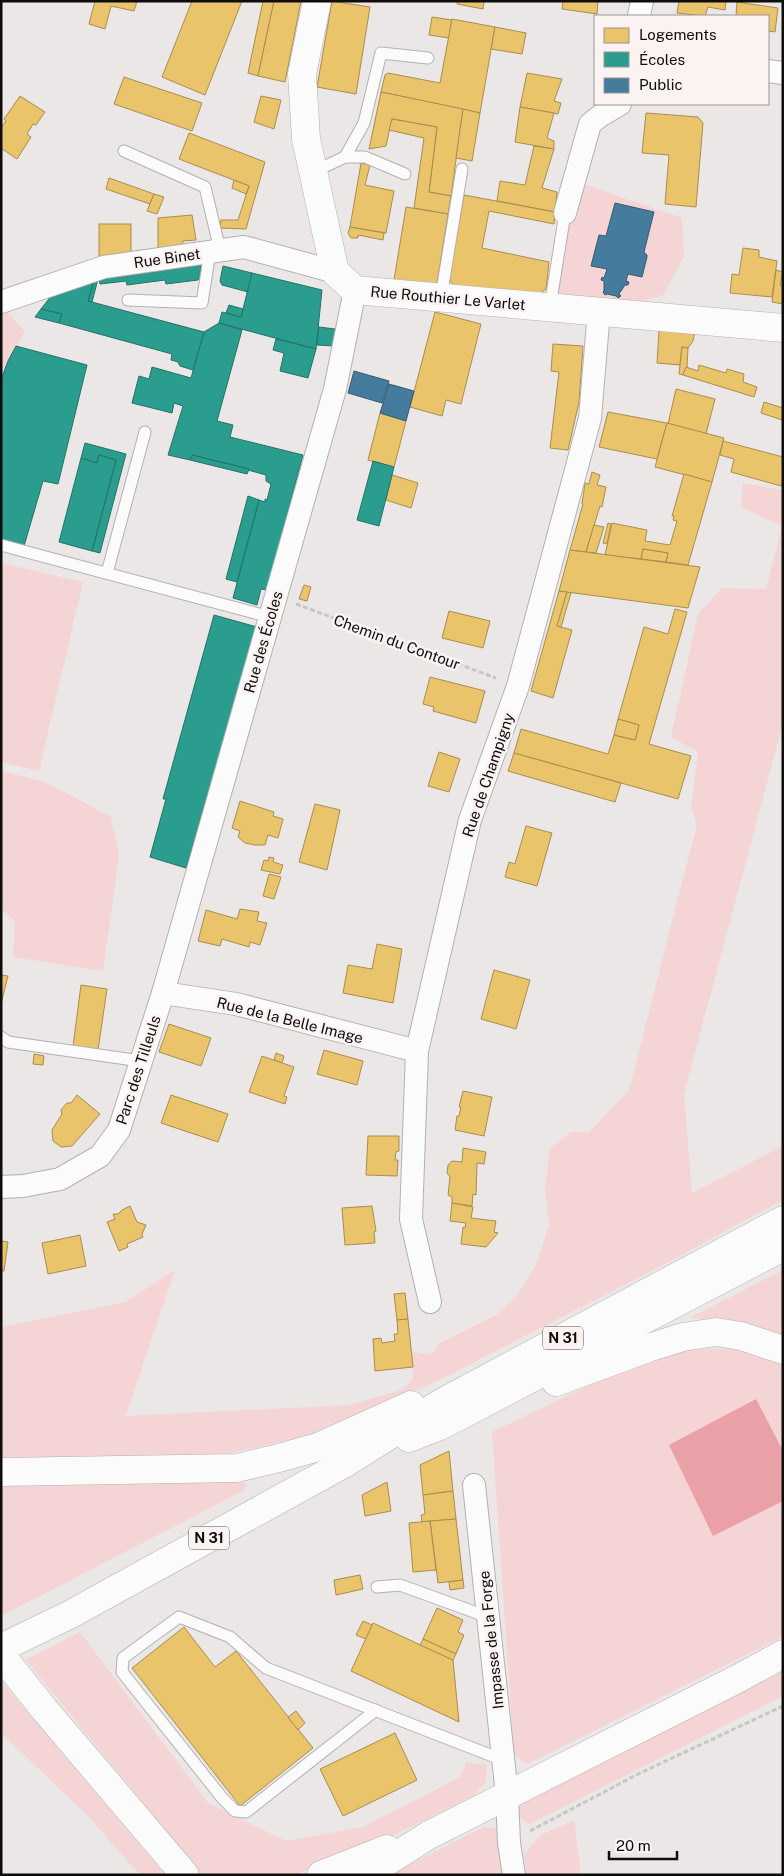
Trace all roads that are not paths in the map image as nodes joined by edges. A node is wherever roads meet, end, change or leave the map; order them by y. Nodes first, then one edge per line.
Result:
1 (317, 1) edge
2 (642, 1) edge
3 (639, 15) edge
4 (428, 58) dead end
5 (769, 71) edge
6 (783, 73) edge
7 (618, 105) edge
8 (124, 151) dead end
9 (345, 157) junction
10 (462, 169) dead end
11 (313, 172) junction
12 (405, 174) dead end
13 (565, 213) joint
14 (215, 251) junction
15 (345, 281) junction
16 (441, 296) junction
17 (128, 300) dead end
18 (1, 302) edge
19 (550, 307) junction
20 (599, 311) junction
21 (783, 328) edge
22 (144, 432) dead end
23 (1, 545) edge
24 (107, 573) junction
25 (270, 616) junction
26 (163, 993) junction
27 (1, 1038) edge
28 (417, 1052) junction
29 (141, 1061) junction
30 (1, 1186) edge
31 (783, 1220) edge
32 (783, 1247) edge
33 (430, 1302) dead end
34 (597, 1319) junction
35 (783, 1350) edge
36 (440, 1426) junction
37 (347, 1462) junction
38 (1, 1472) edge
39 (474, 1485) dead end
40 (377, 1587) dead end
41 (488, 1617) junction
42 (1, 1648) edge
43 (783, 1654) edge
44 (1, 1655) edge
45 (376, 1710) junction
46 (504, 1760) junction
47 (507, 1795) junction
48 (429, 1835) junction
49 (185, 1875) edge
50 (321, 1875) edge
51 (366, 1875) edge
52 (514, 1875) edge

1 - 11 main road
2 - 3 street
4 - 9 lane
5 - 6 street
7 - 13 street
8 - 14 lane
9 - 11 lane
9 - 12 lane
10 - 16 lane
11 - 15 main road
13 - 19 lane
14 - 15 street, Rue Binet
14 - 17 lane
14 - 18 street, Rue Binet
15 - 16 main road, Rue Routhier Le Varlet
15 - 25 street, Rue des Écoles
16 - 19 main road, Rue Routhier Le Varlet
19 - 20 main road, Rue Routhier Le Varlet
20 - 21 main road, Rue Routhier Le Varlet
20 - 28 street, Rue de Champigny
22 - 24 lane
23 - 24 lane
24 - 25 lane
25 - 26 street, Rue des Écoles
26 - 28 street, Rue de la Belle Image
26 - 29 street, Parc des Tilleuls
27 - 29 lane
28 - 33 street, Rue de Champigny
29 - 30 street, Parc des Tilleuls
31 - 34 main road, N 31
32 - 36 main road, N 31
34 - 37 main road, N 31
34 - 38 main road
35 - 36 main road
36 - 37 main road, N 31
37 - 42 main road, N 31
39 - 41 street, Impasse de la Forge
40 - 41 lane
41 - 46 street, Impasse de la Forge
43 - 47 main road
44 - 49 main road
45 - 45 lane
45 - 46 lane
46 - 47 street, Impasse de la Forge
47 - 48 main road
47 - 52 street, Impasse de la Forge
48 - 50 main road
48 - 51 main road

